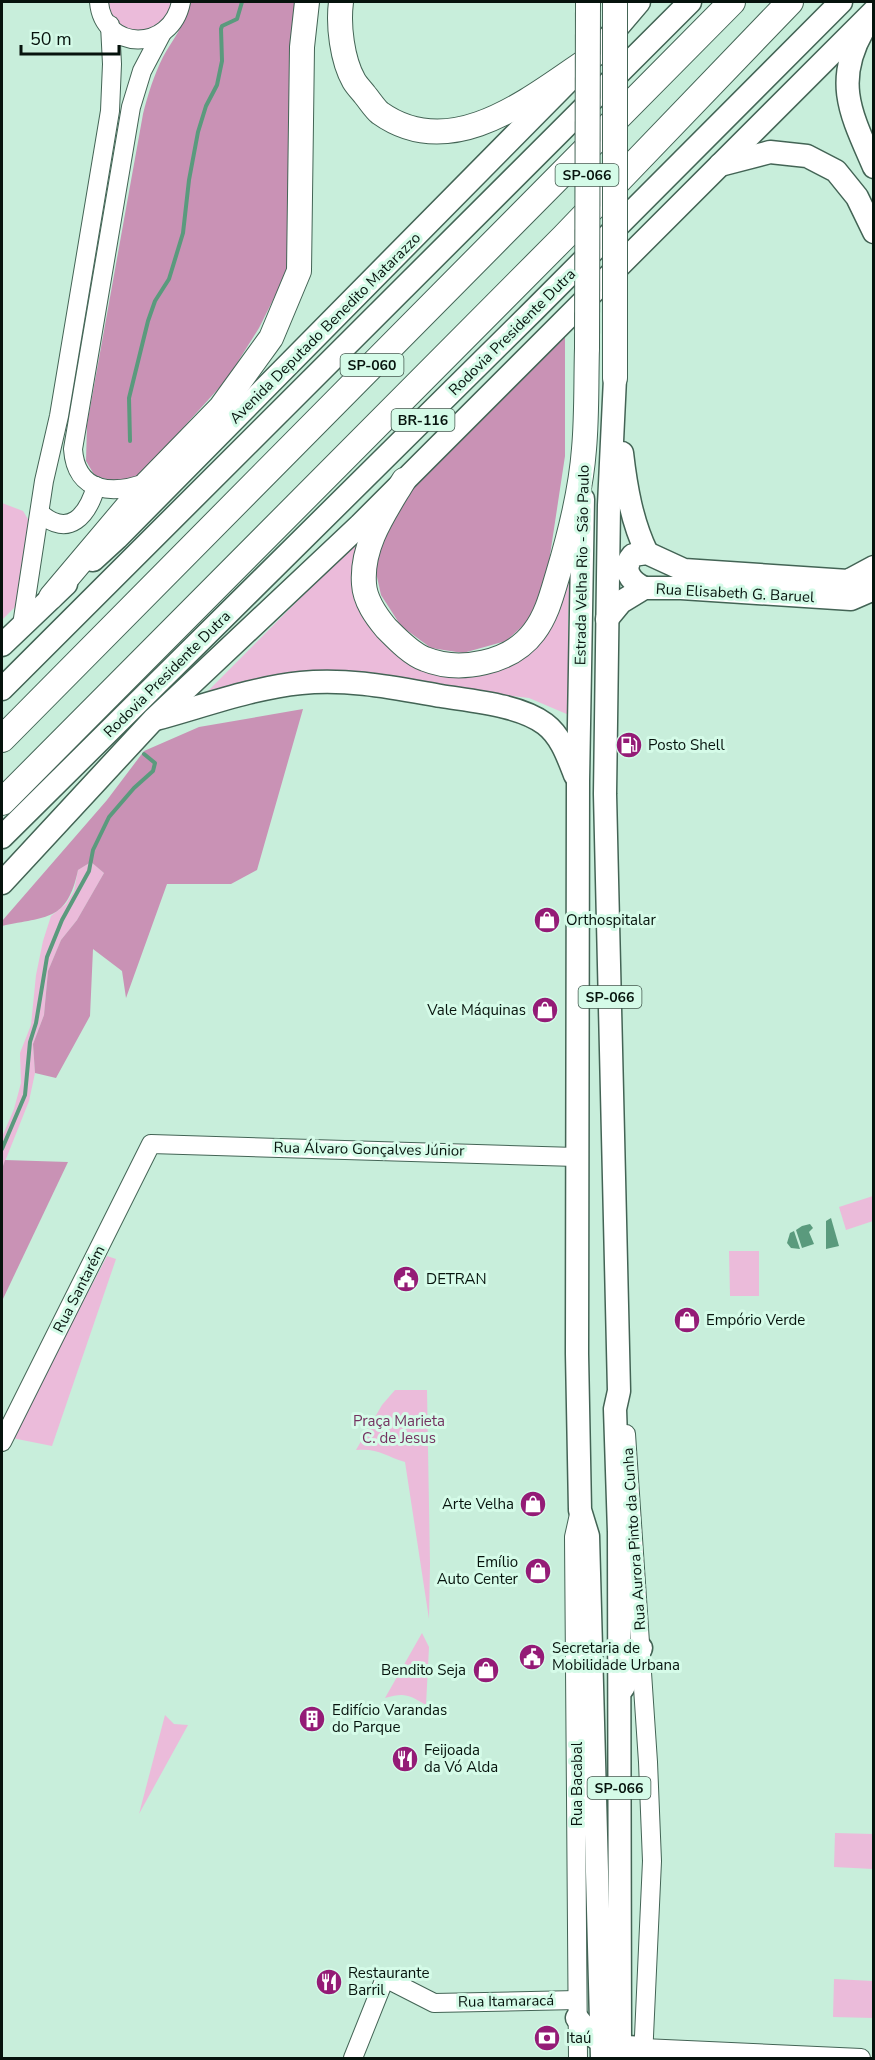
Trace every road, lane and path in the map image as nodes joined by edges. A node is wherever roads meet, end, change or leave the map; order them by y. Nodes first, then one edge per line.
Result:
1 (181, 2) edge
2 (307, 2) edge
3 (341, 2) edge
4 (588, 2) edge
5 (615, 2) edge
6 (639, 2) edge
7 (690, 2) edge
8 (720, 2) edge
9 (732, 2) edge
10 (790, 2) edge
11 (841, 2) edge
12 (94, 4) edge
13 (873, 12) edge
14 (110, 26) junction
15 (162, 33) junction
16 (593, 56) junction
17 (669, 65) junction
18 (718, 166) junction
19 (873, 167) edge
20 (873, 232) edge
21 (615, 378) junction
22 (584, 450) junction
23 (404, 480) junction
24 (148, 482) junction
25 (96, 486) junction
26 (40, 513) junction
27 (647, 553) junction
28 (873, 567) edge
29 (644, 588) junction
30 (873, 589) edge
31 (51, 597) junction
32 (607, 619) junction
33 (22, 625) junction
34 (2, 645) edge
35 (2, 689) edge
36 (154, 719) junction
37 (2, 739) edge
38 (578, 781) junction
39 (2, 802) edge
40 (2, 837) edge
41 (2, 883) edge
42 (161, 1144) joint
43 (576, 1156) junction
44 (619, 1391) junction
45 (2, 1442) edge
46 (580, 1510) junction
47 (641, 1648) junction
48 (619, 1697) junction
49 (577, 2009) junction
50 (611, 2052) edge
51 (643, 2053) edge
52 (353, 2058) edge
53 (578, 2058) edge
54 (861, 2058) edge

1 - 15 street
2 - 24 highway
3 - 16 highway
4 - 22 highway, Estrada Velha Rio - São Paulo / SP-066, bridge
5 - 21 highway, SP-066, bridge
6 - 16 main road, Avenida Deputado Benedito Matarazzo
7 - 35 main road
8 - 17 highway
9 - 17 highway, SP-060
10 - 39 highway, Rodovia Presidente Dutra / SP-060
11 - 40 main road, Rodovia Presidente Dutra / BR-116
12 - 14 street
13 - 18 main road
13 - 19 main road
14 - 15 street
14 - 26 street
15 - 25 street
16 - 31 main road, Avenida Deputado Benedito Matarazzo
17 - 37 highway, SP-060
18 - 20 main road
18 - 23 main road
21 - 27 main road
21 - 32 main road, Estrada Velha Rio - São Paulo / SP-066
22 - 23 highway
22 - 38 main road, Estrada Velha Rio - São Paulo / SP-066
23 - 36 main road
24 - 25 street
24 - 31 highway
25 - 26 street
26 - 33 street
27 - 28 main road, Rua Elisabeth G. Baruel
27 - 29 main road
29 - 30 main road, Rua Elisabeth G. Baruel
29 - 32 main road, Rua Elisabeth G. Baruel
31 - 33 main road, Avenida Deputado Benedito Matarazzo
32 - 44 main road, SP-066
33 - 34 main road, Avenida Deputado Benedito Matarazzo
36 - 38 main road
36 - 41 main road
38 - 43 main road, SP-066
42 - 43 street, Rua Álvaro Gonçalves Júnior
42 - 45 street, Rua Santarém
43 - 46 main road, SP-066
44 - 47 street, Rua Aurora Pinto da Cunha
44 - 48 main road, SP-066
46 - 49 street, Rua Bacabal
46 - 50 main road, SP-066
47 - 48 main road
47 - 51 street, Rua Aurora Pinto da Cunha
48 - 50 main road, SP-066
49 - 50 main road
49 - 52 street, Rua Itamaracá
49 - 53 street, Rua Bacabal
50 - 51 main road
51 - 54 street

